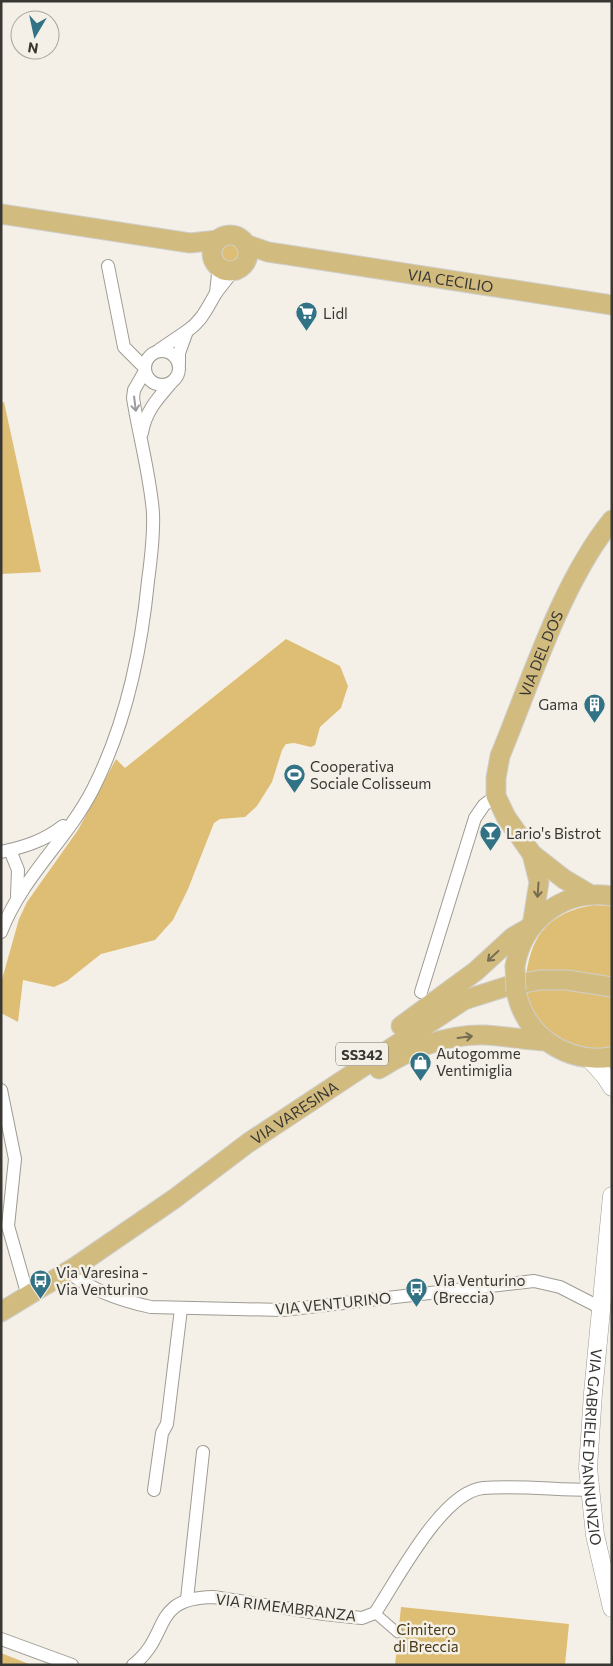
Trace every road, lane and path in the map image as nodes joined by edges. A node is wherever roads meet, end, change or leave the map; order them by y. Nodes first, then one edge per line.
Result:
1 (1, 214) edge
2 (245, 244) junction
3 (216, 254) junction
4 (288, 255) junction
5 (108, 266) dead end
6 (239, 268) junction
7 (216, 294) junction
8 (612, 305) edge
9 (187, 331) junction
10 (120, 333) junction
11 (156, 352) junction
12 (179, 364) junction
13 (145, 369) junction
14 (171, 383) junction
15 (142, 440) junction
16 (612, 520) edge
17 (496, 796) junction
18 (74, 817) junction
19 (5, 851) edge
20 (532, 854) junction
21 (591, 895) junction
22 (17, 896) junction
23 (612, 896) edge
24 (532, 926) junction
25 (1, 932) edge
26 (612, 987) edge
27 (421, 992) dead end
28 (546, 1041) junction
29 (612, 1057) edge
30 (589, 1058) junction
31 (612, 1087) edge
32 (1, 1090) edge
33 (193, 1184) junction
34 (612, 1196) edge
35 (67, 1271) junction
36 (28, 1296) junction
37 (181, 1309) junction
38 (1, 1312) edge
39 (604, 1317) edge
40 (203, 1452) dead end
41 (154, 1490) dead end
42 (590, 1490) junction
43 (187, 1599) junction
44 (612, 1608) edge
45 (375, 1613) junction
46 (398, 1633) dead end
47 (1, 1639) edge
48 (72, 1665) edge
49 (133, 1665) edge

1 - 3 main road
2 - 3 main road
2 - 4 main road, VIA CECILIO
2 - 6 main road
3 - 6 main road
3 - 7 street
4 - 6 main road, VIA CECILIO
4 - 8 main road, VIA CECILIO
5 - 10 street
6 - 7 street
7 - 9 street
9 - 11 street
9 - 12 street
10 - 11 street
10 - 13 street
11 - 12 street
11 - 13 street
12 - 14 street
13 - 14 street
13 -> 15 street
14 - 15 street
15 - 18 street
16 - 17 main road, VIA DEL DOS
17 - 20 main road, VIA DEL DOS
17 - 27 street
18 - 19 street
18 - 22 street
19 - 22 street
20 - 21 main road, VIA DEL DOS
20 -> 24 main road, VIA DEL DOS
21 - 23 main road
21 - 24 main road
22 - 25 street
24 - 28 main road, bridge
24 -> 33 main road, SS342
26 - 33 main road, VIA VARESINA
28 - 30 main road
33 -> 28 main road, SS342
29 - 30 main road
30 - 31 main road
32 - 36 street
33 - 35 main road, VIA VARESINA
34 - 39 main road, VIA GABRIELE D'ANNUNZIO
35 - 36 main road, VIA VARESINA
35 - 37 street, VIA VENTURINO
36 - 38 main road, VIA VARESINA
37 - 39 street, VIA VENTURINO
37 - 41 street
39 - 42 main road, VIA GABRIELE D'ANNUNZIO
40 - 43 street
42 - 44 main road, VIA GABRIELE D'ANNUNZIO
42 - 45 street, VIA RIMEMBRANZA
43 - 45 street, VIA RIMEMBRANZA
43 - 49 street
45 - 46 street
47 - 48 street

